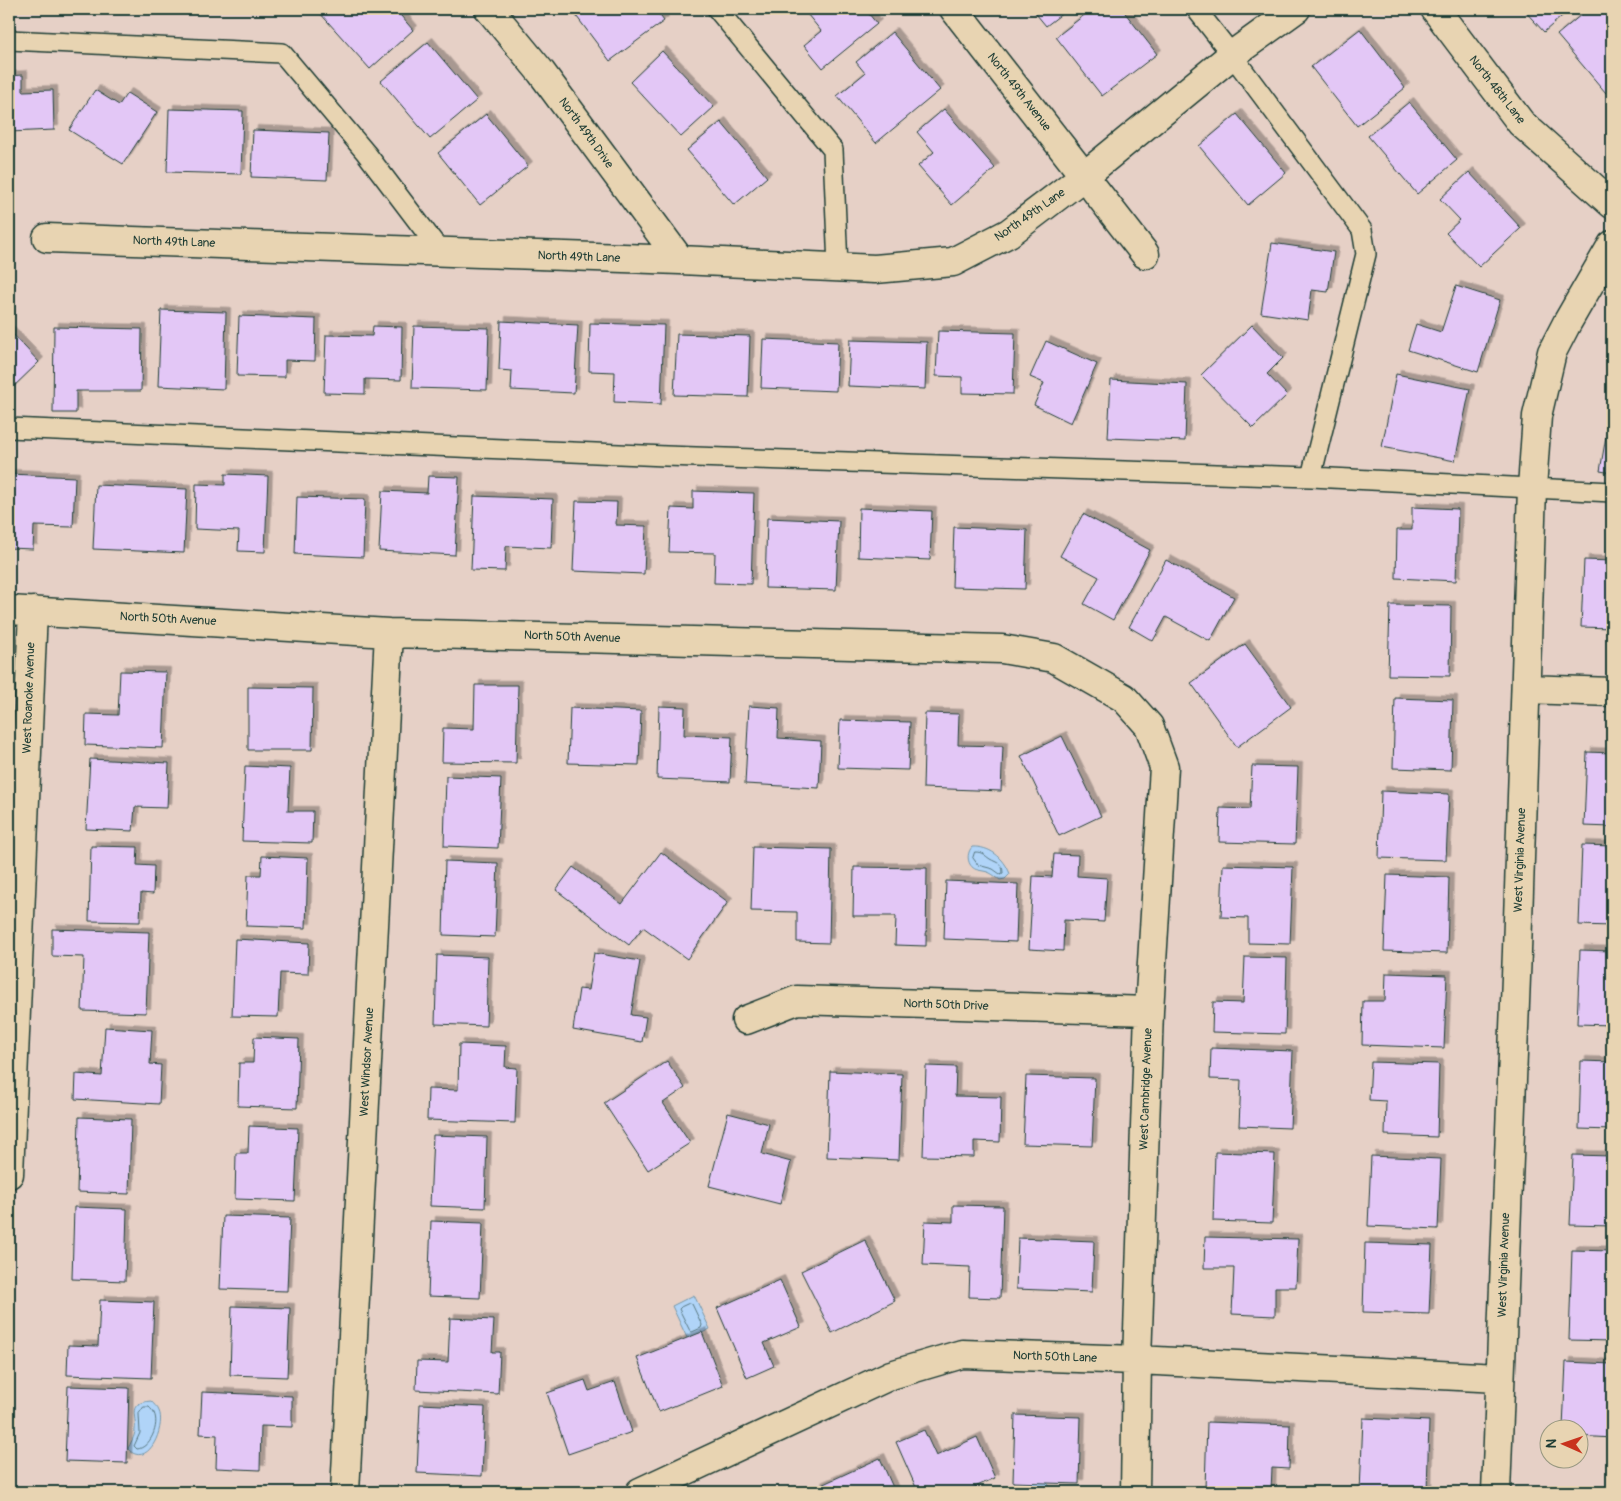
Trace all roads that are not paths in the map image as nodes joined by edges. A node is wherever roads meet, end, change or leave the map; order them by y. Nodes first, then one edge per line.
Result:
1 (489, 9) edge
2 (717, 9) edge
3 (954, 9) edge
4 (1196, 9) edge
5 (1296, 9) edge
6 (1435, 9) edge
7 (9, 40) edge
8 (1232, 55) junction
9 (1084, 176) junction
10 (1612, 204) edge
11 (47, 238) dead end
12 (1612, 245) edge
13 (441, 252) junction
14 (1145, 254) dead end
15 (680, 260) junction
16 (838, 267) junction
17 (9, 428) edge
18 (1310, 477) junction
19 (1532, 488) junction
20 (1612, 492) edge
21 (21, 611) edge
22 (389, 633) junction
23 (1526, 689) junction
24 (1612, 692) edge
25 (1124, 698) joint
26 (1149, 1011) junction
27 (746, 1020) dead end
28 (9, 1174) edge
29 (1138, 1360) junction
30 (1499, 1378) junction
31 (345, 1492) edge
32 (640, 1492) edge
33 (1135, 1492) edge
34 (1496, 1492) edge

1 - 15 street, North 49th Drive
2 - 16 lane
3 - 9 street, North 49th Avenue
4 - 8 lane
5 - 8 street, North 49th Lane
6 - 10 street, North 48th Lane
7 - 13 lane
8 - 9 street, North 49th Lane
8 - 18 lane
9 - 14 street
9 - 16 street, North 49th Lane
11 - 13 street, North 49th Lane
12 - 19 street, West Virginia Avenue
13 - 15 street, North 49th Lane
15 - 16 street, North 49th Lane
17 - 18 lane
18 - 19 lane
19 - 20 lane
19 - 23 street, West Virginia Avenue
21 - 22 street, North 50th Avenue
21 - 28 street, West Roanoke Avenue
22 - 25 street, North 50th Avenue
22 - 31 street, West Windsor Avenue
23 - 24 street
23 - 30 street, West Virginia Avenue
25 - 26 street, West Cambridge Avenue
26 - 27 street, North 50th Drive
26 - 29 street, West Cambridge Avenue
29 - 30 street, North 50th Lane
29 - 32 street, North 50th Lane
29 - 33 street, West Cambridge Avenue
30 - 34 street, West Virginia Avenue

